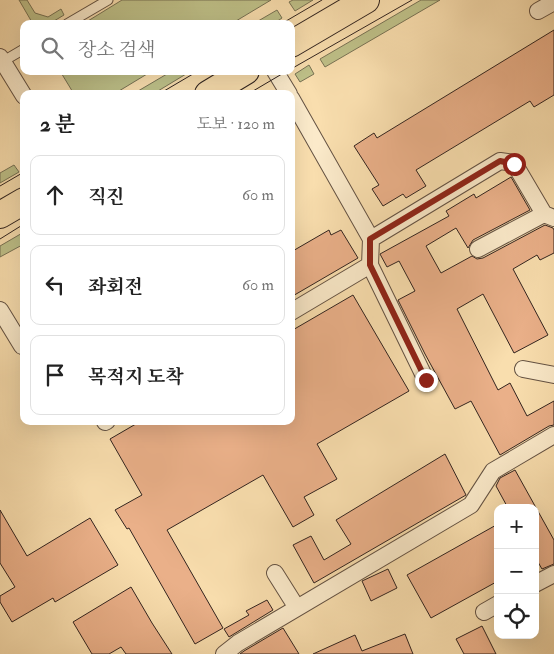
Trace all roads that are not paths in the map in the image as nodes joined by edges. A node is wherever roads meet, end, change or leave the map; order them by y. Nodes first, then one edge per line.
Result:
1 (108, 0) edge
2 (366, 0) edge
3 (554, 2) edge
4 (538, 11) dead end
5 (74, 20) edge
6 (295, 42) edge
7 (20, 51) edge
8 (1, 60) edge
9 (239, 75) edge
10 (277, 75) edge
11 (20, 90) edge
12 (215, 90) edge
13 (287, 90) edge
14 (295, 105) edge
15 (20, 203) edge
16 (0, 215) edge
17 (549, 216) edge
18 (370, 239) junction
19 (478, 249) dead end
20 (370, 265) junction
21 (0, 310) edge
22 (295, 310) edge
23 (20, 343) edge
24 (523, 369) dead end
25 (554, 375) edge
26 (426, 380) dead end
27 (554, 435) edge
28 (275, 573) dead end
29 (554, 574) edge
30 (539, 582) edge
31 (297, 608) junction
32 (224, 654) edge

1 - 5 lane
2 - 6 main road
3 - 4 street
7 - 8 lane
8 - 11 street
9 - 12 main road
10 - 13 street
14 - 18 street
15 - 16 main road
17 - 18 street
17 - 19 street
18 - 20 street
20 - 22 street
20 - 26 street
21 - 23 street
24 - 25 street
27 - 31 street
28 - 31 street
29 - 30 street
31 - 32 street

